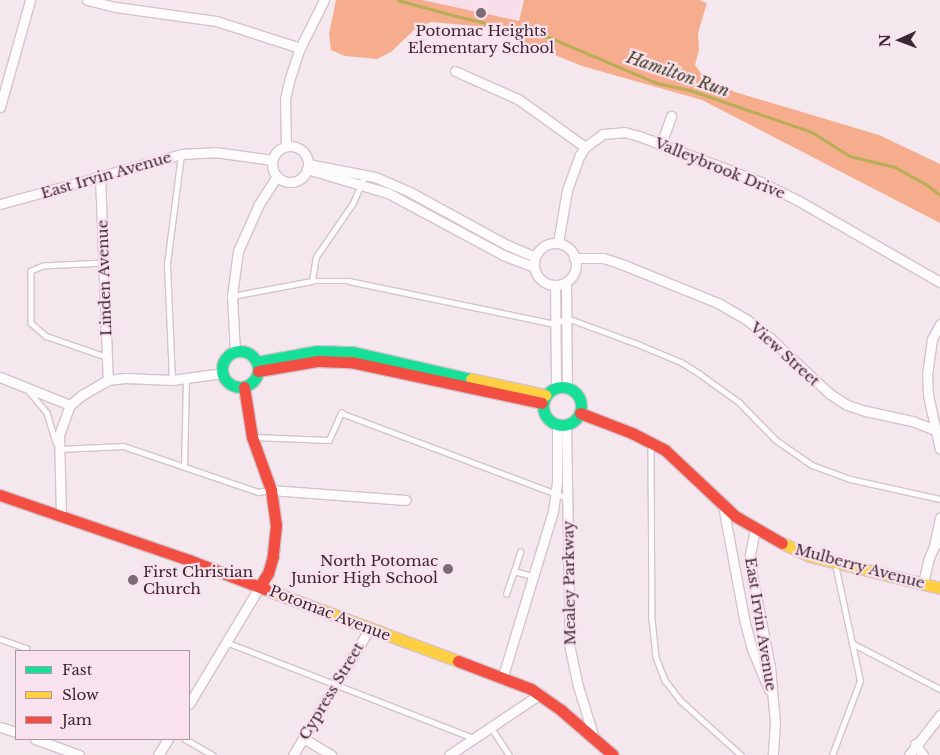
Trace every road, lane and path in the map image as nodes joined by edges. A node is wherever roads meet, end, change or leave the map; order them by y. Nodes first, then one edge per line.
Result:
1 (30, 0) edge
2 (86, 0) edge
3 (324, 0) edge
4 (300, 48) junction
5 (455, 71) dead end
6 (0, 107) edge
7 (672, 116) dead end
8 (661, 144) junction
9 (286, 146) junction
10 (585, 147) junction
11 (181, 154) junction
12 (272, 160) junction
13 (308, 166) junction
14 (100, 176) junction
15 (277, 176) junction
16 (363, 180) junction
17 (0, 204) edge
18 (558, 243) junction
19 (535, 257) junction
20 (574, 258) junction
21 (103, 262) junction
22 (534, 268) junction
23 (312, 282) junction
24 (566, 282) junction
25 (940, 282) edge
26 (555, 285) junction
27 (232, 296) junction
28 (566, 318) junction
29 (555, 324) junction
30 (940, 324) edge
31 (235, 352) junction
32 (107, 357) junction
33 (257, 367) junction
34 (223, 373) junction
35 (0, 377) edge
36 (186, 378) junction
37 (108, 380) junction
38 (172, 380) junction
39 (244, 387) junction
40 (562, 387) junction
41 (27, 389) junction
42 (544, 399) junction
43 (70, 405) junction
44 (580, 413) junction
45 (561, 425) junction
46 (938, 431) edge
47 (252, 437) junction
48 (651, 442) junction
49 (58, 449) junction
50 (940, 449) edge
51 (184, 467) junction
52 (271, 490) junction
53 (0, 495) edge
54 (556, 495) junction
55 (568, 499) junction
56 (940, 499) edge
57 (406, 500) dead end
58 (723, 506) junction
59 (61, 515) junction
60 (940, 518) edge
61 (755, 529) junction
62 (937, 543) edge
63 (520, 552) dead end
64 (835, 562) junction
65 (514, 571) junction
66 (534, 576) junction
67 (923, 582) junction
68 (260, 586) junction
69 (940, 588) edge
70 (506, 594) dead end
71 (370, 628) junction
72 (0, 639) edge
73 (226, 642) junction
74 (852, 643) junction
75 (26, 648) dead end
76 (502, 679) junction
77 (336, 684) junction
78 (940, 689) edge
79 (540, 694) junction
80 (773, 700) junction
81 (190, 702) edge
82 (940, 715) edge
83 (0, 727) edge
84 (490, 727) junction
85 (15, 732) edge
86 (303, 738) junction
87 (474, 738) junction
88 (594, 738) junction
89 (38, 740) edge
90 (167, 740) edge
91 (186, 740) edge
92 (915, 744) junction
93 (79, 755) edge
94 (158, 755) edge
95 (212, 755) edge
96 (293, 755) edge
97 (330, 755) edge
98 (449, 755) edge
99 (509, 755) edge
100 (613, 755) edge
101 (741, 755) edge
102 (774, 755) edge
103 (832, 755) edge
104 (909, 755) edge
105 (923, 755) edge

1 - 6 street
2 - 4 street
3 - 4 street
4 - 9 street
5 - 10 street
7 - 8 street
8 - 10 street, Valleybrook Drive
8 - 25 street, Valleybrook Drive
9 - 12 street
9 - 13 street
10 - 18 street, Valleybrook Drive
11 - 12 street, East Irvin Avenue
11 - 14 street, East Irvin Avenue
11 - 38 lane
12 - 15 street
13 - 15 street
13 - 16 street
14 - 17 street, East Irvin Avenue
14 - 21 street, Linden Avenue
15 - 27 street
16 - 19 street
16 - 22 street
16 - 23 lane
18 - 19 street
18 - 20 street
19 - 22 street
20 - 24 street
20 - 46 street, View Street
21 - 32 street, Linden Avenue
21 - 32 lane
22 - 26 street
23 - 27 lane
23 - 29 lane
24 - 26 street
24 - 28 street
26 - 29 street
27 - 31 street
28 - 29 lane
28 - 40 street
28 - 56 lane
29 - 40 street
30 - 46 street
31 - 33 street
31 - 34 street
32 - 37 street, Linden Avenue
33 - 39 street
33 - 42 street
34 - 36 street
34 - 39 street
35 - 41 street
36 - 38 street
36 - 51 lane
37 - 38 street
37 - 43 street
39 - 47 street
40 - 42 street
40 - 44 street
41 - 43 street
41 - 49 lane
42 - 45 street
43 - 49 street
44 - 45 street
44 - 48 street
45 - 54 street, Mealey Parkway
45 - 55 street, Mealey Parkway
46 - 50 street
47 - 52 street
47 - 54 lane
48 - 58 street
48 - 101 lane
49 - 51 lane
49 - 59 street
51 - 52 lane
52 - 57 street
52 - 68 street
53 - 59 street, Potomac Avenue
54 - 55 lane
54 - 66 street, Mealey Parkway
55 - 88 street, Mealey Parkway
58 - 61 street
58 - 80 street, East Irvin Avenue
59 - 68 street, Potomac Avenue
60 - 62 street
61 - 64 street, Mulberry Avenue
61 - 80 street, East Irvin Avenue
62 - 67 street
63 - 65 lane
64 - 67 street, Mulberry Avenue
64 - 74 lane
65 - 66 lane
65 - 70 lane
66 - 76 street, Mealey Parkway
67 - 69 street, Mulberry Avenue
68 - 71 street, Potomac Avenue
68 - 73 street
71 - 76 street, Potomac Avenue
71 - 77 street, Cypress Street
72 - 75 lane
73 - 77 lane
73 - 81 street
74 - 78 lane
74 - 103 lane
76 - 79 street, Potomac Avenue
77 - 86 street, Cypress Street
77 - 87 lane
79 - 84 street
79 - 88 street, Potomac Avenue
80 - 102 street, East Irvin Avenue
82 - 92 street
83 - 85 street
84 - 87 street
84 - 99 lane
86 - 96 street, Cypress Street
86 - 97 street
87 - 98 street
88 - 100 street, Potomac Avenue
89 - 93 street
90 - 94 street
91 - 95 lane
92 - 104 street
92 - 105 street

